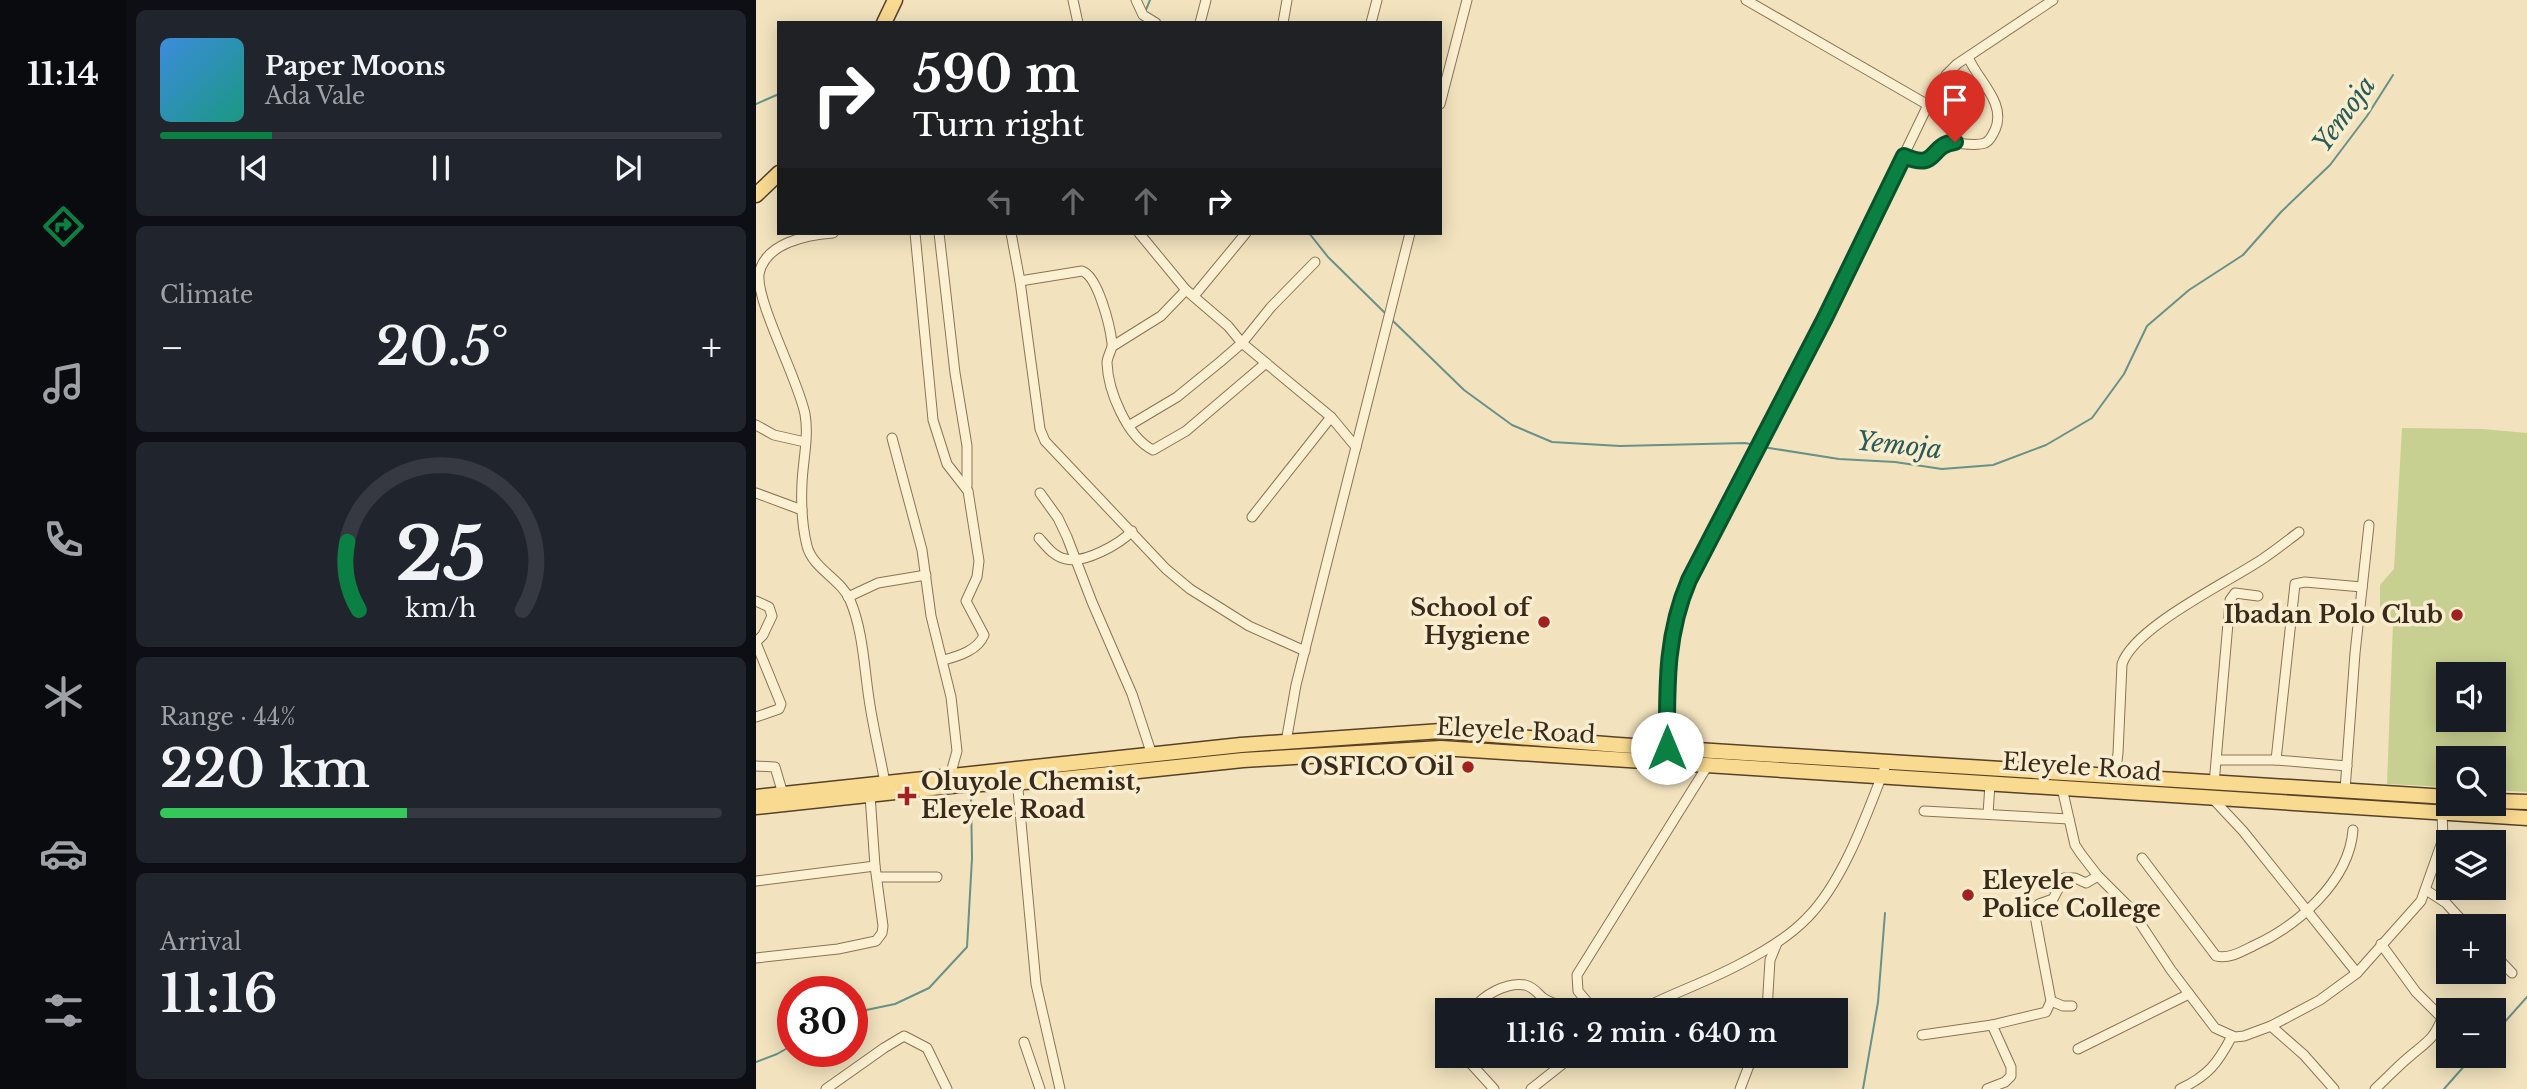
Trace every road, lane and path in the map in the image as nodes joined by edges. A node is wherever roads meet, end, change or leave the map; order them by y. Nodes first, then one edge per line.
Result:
1 (885, 0) edge
2 (895, 0) edge
3 (1073, 0) edge
4 (1136, 0) edge
5 (1206, 0) edge
6 (1287, 0) edge
7 (1377, 0) edge
8 (1467, 0) edge
9 (1746, 0) edge
10 (2053, 0) edge
11 (1149, 18) edge
12 (875, 21) edge
13 (885, 21) edge
14 (1078, 21) edge
15 (1201, 21) edge
16 (1283, 21) edge
17 (1372, 21) edge
18 (1968, 57) junction
19 (1442, 96) edge
20 (1928, 105) junction
21 (1904, 156) junction
22 (777, 175) edge
23 (777, 188) edge
24 (756, 195) edge
25 (756, 208) edge
26 (820, 235) edge
27 (915, 235) edge
28 (939, 235) edge
29 (1011, 235) edge
30 (1141, 235) edge
31 (1244, 235) edge
32 (1409, 235) edge
33 (1315, 262) dead end
34 (1020, 281) junction
35 (757, 283) edge
36 (1190, 293) junction
37 (1242, 343) junction
38 (1113, 346) junction
39 (1266, 363) junction
40 (1331, 417) junction
41 (756, 425) edge
42 (1130, 425) junction
43 (892, 438) dead end
44 (806, 442) junction
45 (1356, 447) junction
46 (967, 486) junction
47 (756, 493) edge
48 (1040, 493) dead end
49 (802, 510) junction
50 (1252, 517) dead end
51 (2369, 525) dead end
52 (1132, 531) junction
53 (2299, 532) dead end
54 (1039, 538) dead end
55 (1074, 559) junction
56 (926, 575) junction
57 (2362, 587) junction
58 (2258, 596) dead end
59 (848, 597) junction
60 (756, 601) edge
61 (756, 643) edge
62 (1305, 651) junction
63 (944, 660) junction
64 (756, 717) edge
65 (1441, 731) junction
66 (1286, 742) junction
67 (1441, 747) junction
68 (1667, 748) junction
69 (1152, 755) junction
70 (2217, 760) junction
71 (2276, 760) junction
72 (1708, 765) junction
73 (756, 766) edge
74 (2347, 766) junction
75 (1884, 769) junction
76 (1011, 775) junction
77 (2115, 777) junction
78 (956, 778) junction
79 (885, 783) junction
80 (1990, 783) junction
81 (2062, 788) junction
82 (2345, 790) junction
83 (2213, 791) junction
84 (783, 794) junction
85 (870, 795) junction
86 (2436, 796) edge
87 (756, 797) edge
88 (2506, 802) edge
89 (2527, 803) edge
90 (756, 807) edge
91 (1924, 811) dead end
92 (2436, 811) edge
93 (1988, 814) junction
94 (2442, 816) edge
95 (2499, 816) edge
96 (2527, 818) edge
97 (2069, 819) junction
98 (2353, 830) dead end
99 (2142, 858) dead end
100 (875, 866) junction
101 (2098, 876) junction
102 (877, 877) junction
103 (937, 877) dead end
104 (756, 881) edge
105 (2426, 890) junction
106 (2307, 912) junction
107 (2456, 914) edge
108 (1778, 941) junction
109 (2381, 944) junction
110 (756, 958) edge
111 (2506, 967) edge
112 (2357, 973) junction
113 (2512, 973) dead end
114 (2189, 994) junction
115 (1483, 998) edge
116 (1542, 998) edge
117 (1584, 998) edge
118 (1666, 998) edge
119 (1768, 998) edge
120 (2052, 1001) junction
121 (2072, 1006) dead end
122 (1992, 1025) junction
123 (2272, 1026) junction
124 (1922, 1035) dead end
125 (2232, 1036) junction
126 (1024, 1042) dead end
127 (2078, 1049) dead end
128 (1475, 1068) edge
129 (1558, 1068) edge
130 (1748, 1068) edge
131 (826, 1089) edge
132 (947, 1089) edge
133 (1040, 1089) edge
134 (1060, 1089) edge
135 (1494, 1089) edge
136 (1531, 1089) edge
137 (1740, 1089) edge
138 (1986, 1089) edge
139 (2180, 1089) edge
140 (2334, 1089) edge
141 (2375, 1089) edge

1 - 12 main road
2 - 13 main road
3 - 14 street
4 - 11 street
5 - 15 street
6 - 16 street
7 - 17 street
8 - 19 street
9 - 20 street
10 - 18 street
18 - 20 street
18 - 21 street
20 - 21 street
21 - 68 street
22 - 24 main road
23 - 25 main road
26 - 35 street
27 - 46 street
28 - 46 street
29 - 34 street
30 - 36 street
31 - 36 street
32 - 45 street
33 - 37 street
34 - 38 street
34 - 52 street
35 - 44 street
36 - 37 street
36 - 38 street
37 - 39 street
37 - 42 street
38 - 42 street
39 - 40 street
39 - 42 street
40 - 45 street
40 - 50 street
41 - 44 street
43 - 56 street
44 - 49 street
45 - 62 street
46 - 63 street
47 - 49 street
48 - 55 street
49 - 59 street
51 - 57 street
52 - 55 street
52 - 62 street
53 - 77 street
54 - 55 street
55 - 69 street
56 - 59 street
56 - 63 street
57 - 71 street
57 - 74 street
58 - 70 street
59 - 79 street
60 - 61 street
61 - 64 street
62 - 66 street
63 - 78 street
65 - 66 main road, Eleyele Road
65 - 67 main road
65 - 68 main road, Eleyele Road
66 - 69 main road, Eleyele Road
67 - 72 main road, Eleyele Road
67 - 76 main road, Eleyele Road
68 - 75 main road, Eleyele Road
69 - 76 main road, Eleyele Road
70 - 71 street
70 - 83 street
71 - 74 street
72 - 75 main road, Eleyele Road
72 - 117 street
73 - 84 street
74 - 82 street
75 - 77 main road, Eleyele Road
75 - 80 main road, Eleyele Road
75 - 108 street
76 - 78 main road, Eleyele Road
76 - 134 street
77 - 83 main road, Eleyele Road
78 - 79 main road, Eleyele Road
78 - 85 main road, Eleyele Road
79 - 84 main road, Eleyele Road
80 - 81 main road, Eleyele Road
80 - 93 street
81 - 83 main road, Eleyele Road
81 - 97 street
82 - 83 main road, Eleyele Road
82 - 86 main road, Eleyele Road
83 - 92 main road, Eleyele Road
83 - 106 street
84 - 87 main road, Eleyele Road
85 - 90 main road, Eleyele Road
85 - 100 street
88 - 89 main road
91 - 93 street
93 - 97 street
94 - 105 street
95 - 96 main road, Eleyele Road
97 - 101 street
98 - 106 street
99 - 106 street
100 - 102 street
100 - 104 street
101 - 114 street
101 - 120 street
102 - 103 street
102 - 110 street
105 - 107 street
105 - 109 street
106 - 112 street
108 - 118 street
108 - 119 street
109 - 112 street
109 - 141 street
111 - 113 street
112 - 123 street
114 - 125 street
114 - 127 street
115 - 116 street
120 - 121 street
120 - 122 street
122 - 124 street
122 - 138 street
123 - 125 street
123 - 140 street
125 - 139 street
126 - 133 street
128 - 135 street
129 - 136 street
130 - 137 street
131 - 132 street

